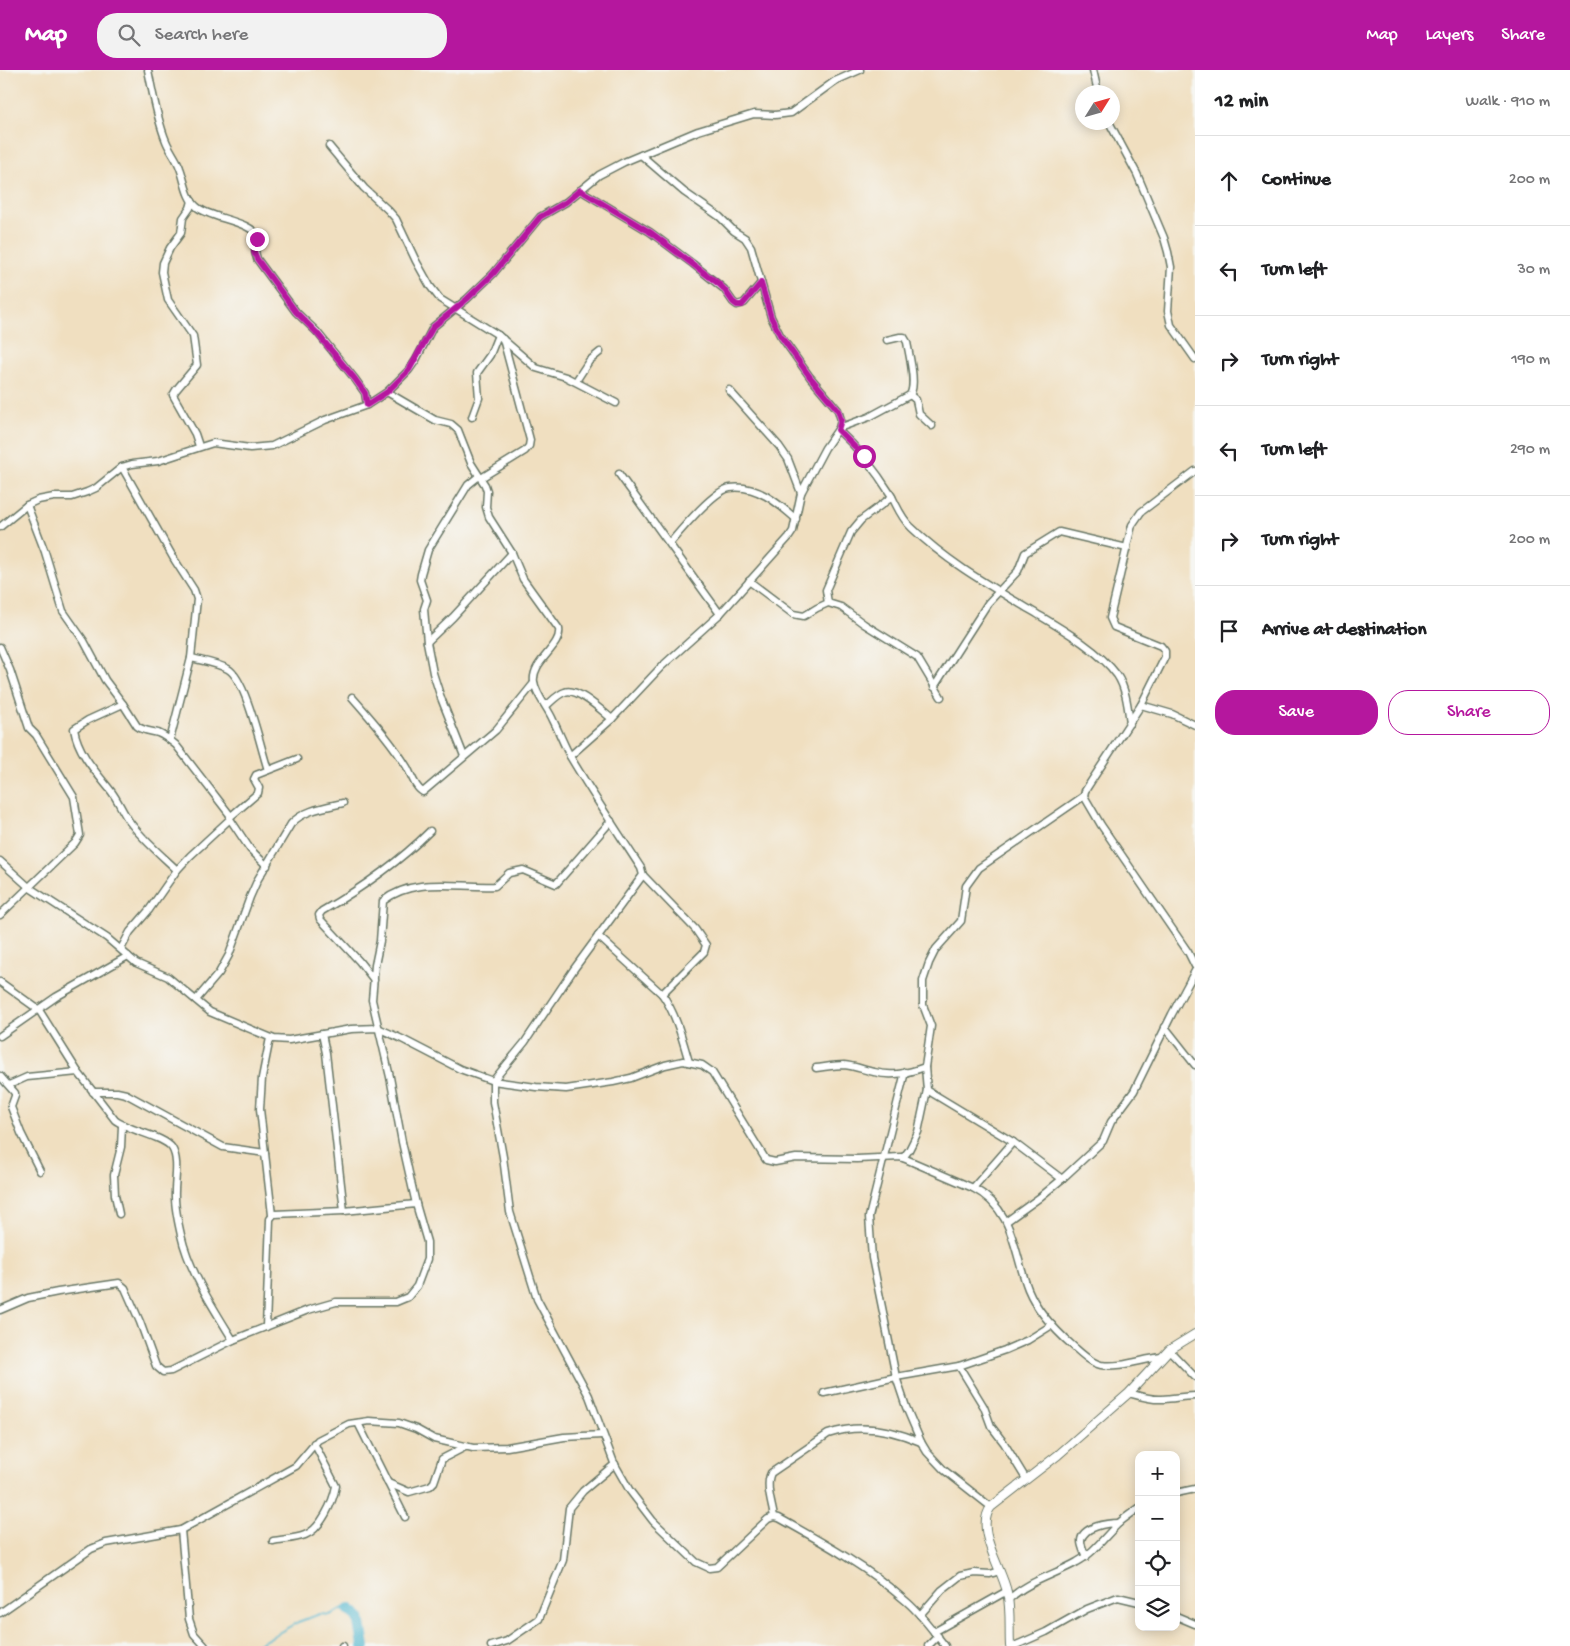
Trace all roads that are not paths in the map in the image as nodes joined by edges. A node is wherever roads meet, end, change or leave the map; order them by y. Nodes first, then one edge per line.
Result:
1 (148, 70) edge
2 (860, 70) edge
3 (1093, 70) edge
4 (1096, 85) edge
5 (1113, 130) edge
6 (329, 146) dead end
7 (641, 155) junction
8 (580, 190) junction
9 (192, 202) junction
10 (761, 283) junction
11 (454, 309) junction
12 (500, 337) junction
13 (887, 340) dead end
14 (600, 352) dead end
15 (1195, 360) edge
16 (576, 381) junction
17 (729, 390) dead end
18 (387, 392) junction
19 (910, 395) junction
20 (616, 403) dead end
21 (367, 405) junction
22 (472, 417) dead end
23 (932, 426) dead end
24 (838, 429) junction
25 (199, 446) junction
26 (122, 467) junction
27 (1195, 471) edge
28 (619, 474) dead end
29 (480, 477) junction
30 (801, 493) junction
31 (892, 498) junction
32 (27, 506) junction
33 (796, 519) junction
34 (0, 527) edge
35 (670, 543) junction
36 (1127, 548) junction
37 (512, 553) junction
38 (749, 581) junction
39 (999, 590) junction
40 (828, 603) junction
41 (720, 614) junction
42 (427, 642) junction
43 (0, 647) edge
44 (191, 658) junction
45 (534, 683) junction
46 (934, 687) junction
47 (352, 697) dead end
48 (941, 697) dead end
49 (123, 704) junction
50 (1142, 705) junction
51 (546, 706) junction
52 (612, 719) junction
53 (1130, 723) junction
54 (1195, 725) edge
55 (170, 740) junction
56 (464, 756) junction
57 (570, 756) junction
58 (297, 760) dead end
59 (268, 770) junction
60 (1084, 796) junction
61 (344, 803) dead end
62 (230, 818) junction
63 (611, 821) junction
64 (430, 831) dead end
65 (0, 861) edge
66 (267, 866) junction
67 (177, 870) junction
68 (643, 875) junction
69 (30, 888) junction
70 (0, 915) edge
71 (598, 936) junction
72 (121, 949) junction
73 (128, 956) junction
74 (1195, 966) edge
75 (1195, 971) edge
76 (374, 980) junction
77 (0, 982) edge
78 (662, 994) junction
79 (196, 1000) junction
80 (39, 1010) junction
81 (1166, 1027) junction
82 (378, 1028) junction
83 (322, 1034) junction
84 (0, 1036) edge
85 (270, 1038) junction
86 (689, 1062) junction
87 (1195, 1066) edge
88 (925, 1067) junction
89 (816, 1068) dead end
90 (78, 1072) junction
91 (905, 1072) junction
92 (0, 1076) edge
93 (493, 1081) junction
94 (9, 1085) junction
95 (927, 1090) junction
96 (93, 1092) junction
97 (122, 1126) junction
98 (1013, 1142) junction
99 (265, 1153) junction
100 (884, 1157) junction
101 (903, 1158) junction
102 (40, 1171) dead end
103 (1062, 1179) junction
104 (973, 1188) junction
105 (416, 1204) junction
106 (344, 1211) junction
107 (119, 1214) dead end
108 (272, 1216) junction
109 (1007, 1221) junction
110 (0, 1310) edge
111 (1052, 1325) junction
112 (266, 1327) junction
113 (1195, 1334) edge
114 (233, 1340) junction
115 (1169, 1350) junction
116 (1162, 1357) junction
117 (959, 1366) junction
118 (896, 1377) junction
119 (1195, 1377) edge
120 (824, 1393) dead end
121 (1130, 1393) junction
122 (1195, 1396) edge
123 (358, 1423) junction
124 (602, 1435) junction
125 (921, 1442) junction
126 (314, 1443) junction
127 (466, 1446) junction
128 (615, 1464) junction
129 (1026, 1479) junction
130 (388, 1483) junction
131 (1195, 1489) edge
132 (1180, 1492) edge
133 (991, 1507) junction
134 (1135, 1511) edge
135 (405, 1517) dead end
136 (774, 1517) junction
137 (1120, 1523) junction
138 (181, 1530) junction
139 (273, 1541) dead end
140 (1086, 1556) junction
141 (1000, 1571) junction
142 (1008, 1595) junction
143 (1135, 1601) edge
144 (0, 1613) edge
145 (920, 1615) junction
146 (1180, 1618) edge
147 (1195, 1624) edge
148 (936, 1634) junction
149 (205, 1646) edge
150 (491, 1646) edge
151 (928, 1646) edge
152 (945, 1646) edge
153 (1010, 1646) edge
154 (1014, 1646) edge

1 - 9 street
2 - 7 street
3 - 4 street
5 - 15 street
6 - 11 street
7 - 8 street
7 - 10 street
8 - 10 street
8 - 11 street
9 - 21 street
9 - 25 street
10 - 24 street
11 - 12 street
11 - 18 street
12 - 16 street
12 - 22 street
12 - 29 street
13 - 19 street
14 - 16 street
16 - 20 street
17 - 30 street
18 - 21 street
18 - 29 street
19 - 23 street
19 - 24 street
21 - 25 street
24 - 30 street
24 - 31 street
25 - 26 street
26 - 32 street
26 - 44 street
27 - 36 street
28 - 35 street
29 - 37 street
29 - 42 street
30 - 33 street
31 - 39 street
31 - 40 street
32 - 34 street
32 - 49 street
33 - 35 street
33 - 38 street
35 - 41 street
36 - 39 street
36 - 50 street
37 - 42 street
37 - 45 street
38 - 40 street
38 - 41 street
39 - 46 street
39 - 53 street
40 - 46 street
41 - 52 street
42 - 56 street
43 - 69 street
44 - 55 street
44 - 59 street
45 - 51 street
45 - 56 street
46 - 48 street
47 - 56 street
49 - 55 street
49 - 67 street
50 - 53 street
50 - 54 street
51 - 52 street
51 - 57 street
52 - 57 street
53 - 60 street
55 - 62 street
57 - 63 street
58 - 59 street
59 - 62 street
60 - 74 street
60 - 88 street
61 - 66 street
62 - 66 street
62 - 67 street
63 - 68 street
63 - 76 street
64 - 76 street
65 - 69 street
66 - 79 street
67 - 72 street
68 - 71 street
68 - 78 street
69 - 70 street
69 - 72 street
71 - 78 street
71 - 93 street
72 - 73 street
73 - 79 street
73 - 80 street
75 - 81 street
76 - 82 street
77 - 80 street
78 - 86 street
79 - 85 street
80 - 84 street
80 - 90 street
81 - 87 street
81 - 103 street
82 - 83 street
82 - 93 street
82 - 105 street
83 - 85 street
83 - 106 street
85 - 99 street
86 - 93 street
86 - 100 street
88 - 91 street
88 - 95 street
89 - 91 street
90 - 94 street
90 - 96 street
91 - 100 street
92 - 94 street
93 - 124 street
94 - 102 street
95 - 98 street
95 - 101 street
96 - 97 street
96 - 99 street
97 - 107 street
97 - 114 street
98 - 103 street
98 - 104 street
99 - 108 street
100 - 101 street
100 - 118 street
101 - 104 street
103 - 109 street
104 - 109 street
105 - 106 street
105 - 112 street
106 - 108 street
108 - 112 street
109 - 111 street
110 - 114 street
111 - 116 street
111 - 117 street
112 - 114 street
113 - 115 street
115 - 116 street
115 - 119 street
116 - 121 street
117 - 118 street
117 - 129 street
118 - 120 street
118 - 125 street
121 - 122 street
121 - 129 street
123 - 126 street
123 - 127 street
123 - 130 street
124 - 127 street
124 - 128 street
125 - 133 street
125 - 136 street
126 - 138 street
126 - 139 street
127 - 130 street
128 - 136 street
128 - 150 street
129 - 133 street
130 - 135 street
131 - 132 street
133 - 141 street
134 - 137 street
136 - 145 street
137 - 140 street
137 - 140 street
138 - 144 street
138 - 149 street
140 - 142 street
141 - 142 street
141 - 145 street
142 - 148 street
142 - 153 street
143 - 154 street
145 - 148 street
146 - 147 street
148 - 151 street
148 - 152 street

